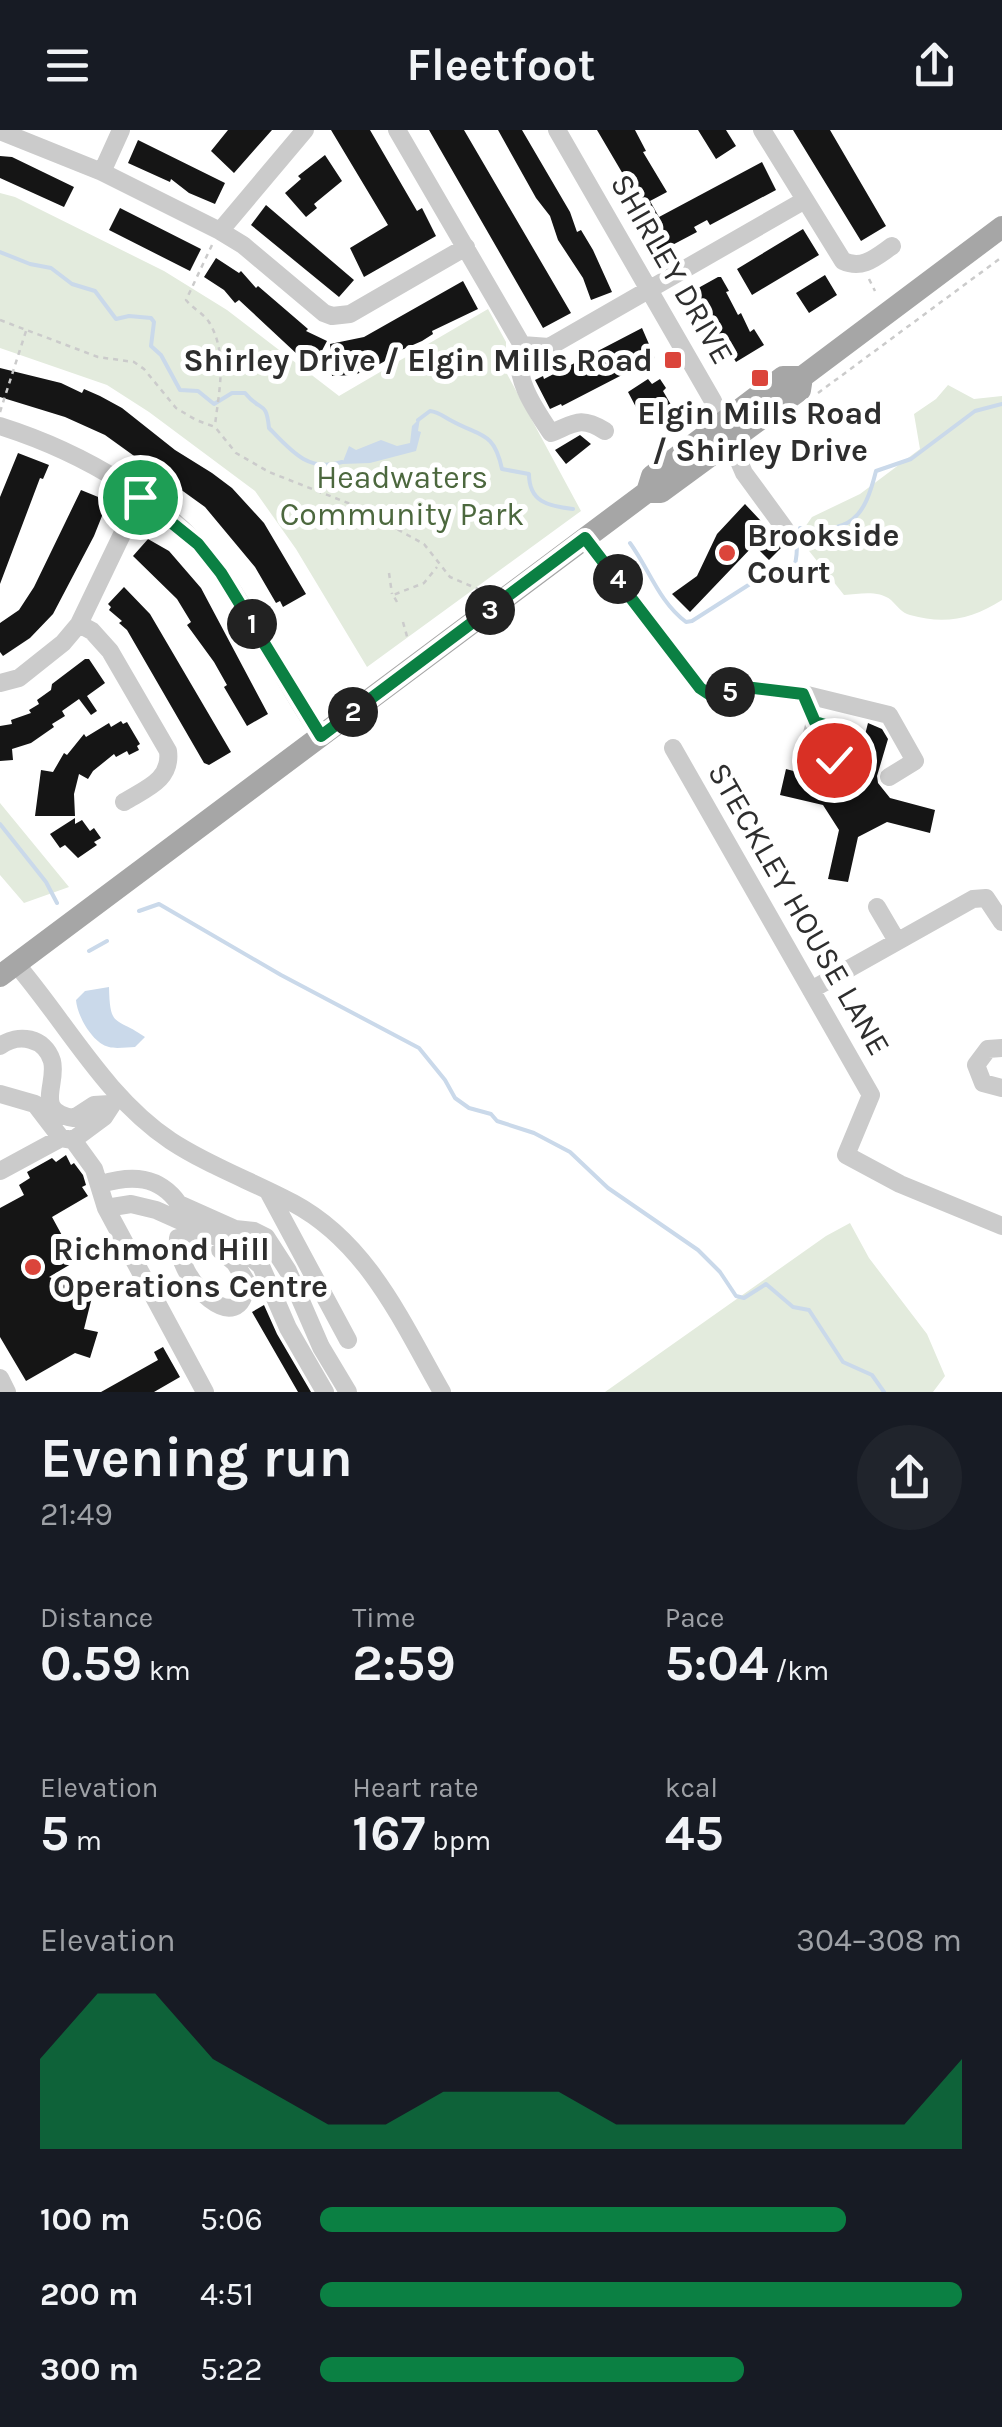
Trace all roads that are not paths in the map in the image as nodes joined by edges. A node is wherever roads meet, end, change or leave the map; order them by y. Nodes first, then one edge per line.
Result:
1 (122, 130) edge
2 (305, 130) edge
3 (397, 130) edge
4 (557, 130) edge
5 (762, 130) edge
6 (0, 131) edge
7 (102, 172) junction
8 (805, 200) junction
9 (1002, 227) edge
10 (216, 238) junction
11 (892, 246) dead end
12 (466, 247) junction
13 (650, 290) junction
14 (522, 345) junction
15 (0, 426) edge
16 (604, 431) dead end
17 (727, 431) junction
18 (140, 497) junction
19 (785, 528) dead end
20 (585, 538) junction
21 (78, 624) junction
22 (0, 683) edge
23 (803, 694) junction
24 (815, 722) dead end
25 (321, 736) junction
26 (673, 748) dead end
27 (889, 776) dead end
28 (124, 802) dead end
29 (997, 901) edge
30 (877, 907) dead end
31 (1002, 922) edge
32 (897, 941) junction
33 (8, 970) edge
34 (811, 990) junction
35 (0, 1046) edge
36 (1002, 1048) edge
37 (1002, 1088) edge
38 (0, 1094) edge
39 (115, 1098) junction
40 (67, 1139) junction
41 (4, 1163) edge
42 (101, 1184) junction
43 (269, 1193) junction
44 (144, 1207) junction
45 (106, 1208) junction
46 (1001, 1224) edge
47 (190, 1235) junction
48 (230, 1248) junction
49 (348, 1340) dead end
50 (0, 1378) edge
51 (7, 1392) edge
52 (205, 1392) edge
53 (325, 1392) edge
54 (348, 1392) edge
55 (442, 1392) edge

1 - 7 street
2 - 10 street
3 - 12 street
4 - 13 street, SHIRLEY DRIVE
5 - 8 street
6 - 7 street
7 - 10 street
8 - 11 street
8 - 13 street
9 - 17 main road
10 - 12 street
12 - 14 street
13 - 14 street
13 - 17 street, SHIRLEY DRIVE
14 - 16 street
15 - 18 street
17 - 19 street, SHIRLEY DRIVE
17 - 20 main road
18 - 21 street
18 - 25 street
20 - 23 street
20 - 25 main road
21 - 22 street
21 - 28 street
23 - 24 street
23 - 27 street
25 - 33 main road
26 - 34 street, STECKLEY HOUSE LANE
29 - 31 street
29 - 32 street
30 - 32 street
32 - 34 street
33 - 39 street
34 - 46 street, STECKLEY HOUSE LANE
35 - 39 street
36 - 37 street
38 - 40 street
39 - 40 street
39 - 43 street
40 - 41 street
40 - 42 street
42 - 45 street
42 - 54 street
43 - 49 street
43 - 55 street
44 - 45 street
44 - 47 street
44 - 48 street
45 - 52 street
47 - 48 street
47 - 48 street
48 - 53 street
50 - 51 street

